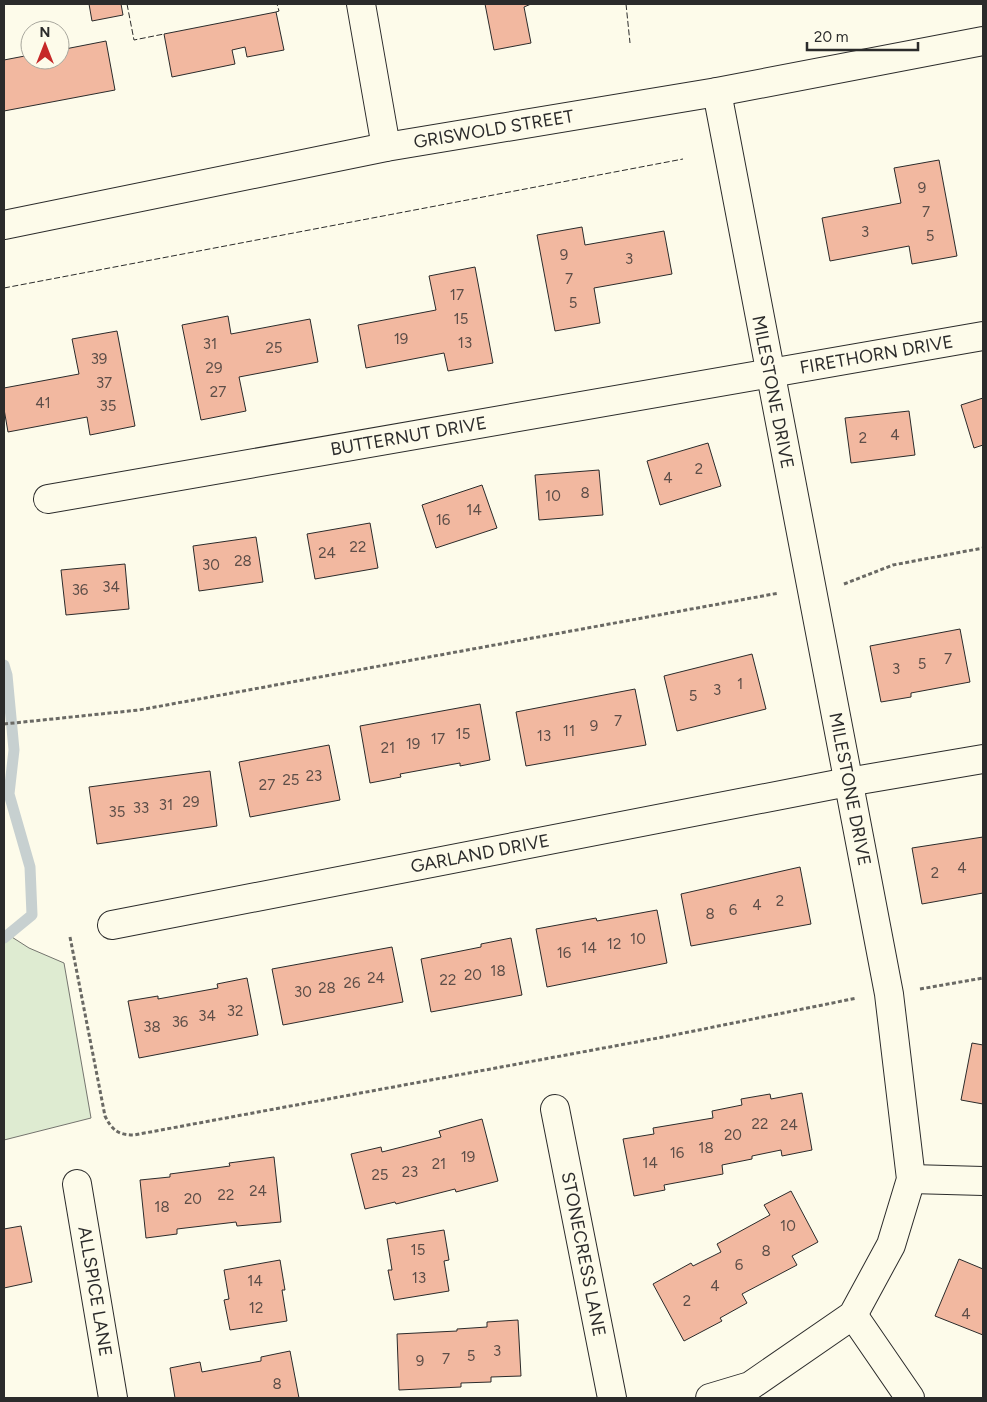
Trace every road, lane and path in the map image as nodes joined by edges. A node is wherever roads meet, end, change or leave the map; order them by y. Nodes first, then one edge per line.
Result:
1 (360, 4) edge
2 (983, 41) edge
3 (717, 92) junction
4 (386, 148) junction
5 (4, 225) edge
6 (983, 336) edge
7 (770, 374) junction
8 (48, 499) dead end
9 (983, 548) edge
10 (841, 586) dead end
11 (787, 592) dead end
12 (4, 724) edge
13 (983, 759) edge
14 (848, 782) junction
15 (112, 925) dead end
16 (70, 937) dead end
17 (983, 978) edge
18 (912, 991) dead end
19 (864, 997) dead end
20 (555, 1109) dead end
21 (911, 1179) junction
22 (983, 1181) edge
23 (77, 1184) dead end
24 (853, 1315) junction
25 (114, 1398) edge
26 (612, 1398) edge
27 (710, 1398) edge
28 (910, 1398) edge

1 - 4 street
2 - 3 street, GRISWOLD STREET
3 - 4 street, GRISWOLD STREET
3 - 7 street, MILESTONE DRIVE
4 - 5 street, GRISWOLD STREET
6 - 7 street, FIRETHORN DRIVE
7 - 8 street, BUTTERNUT DRIVE
7 - 14 street, MILESTONE DRIVE
9 - 10 path
11 - 12 path
13 - 14 street, GARLAND DRIVE
14 - 15 street, GARLAND DRIVE
14 - 21 street, MILESTONE DRIVE
16 - 19 path
17 - 18 path
20 - 26 street, STONECRESS LANE
21 - 22 street
21 - 24 street, MILESTONE DRIVE
23 - 25 street, ALLSPICE LANE
24 - 27 street, MILESTONE DRIVE
24 - 28 street

